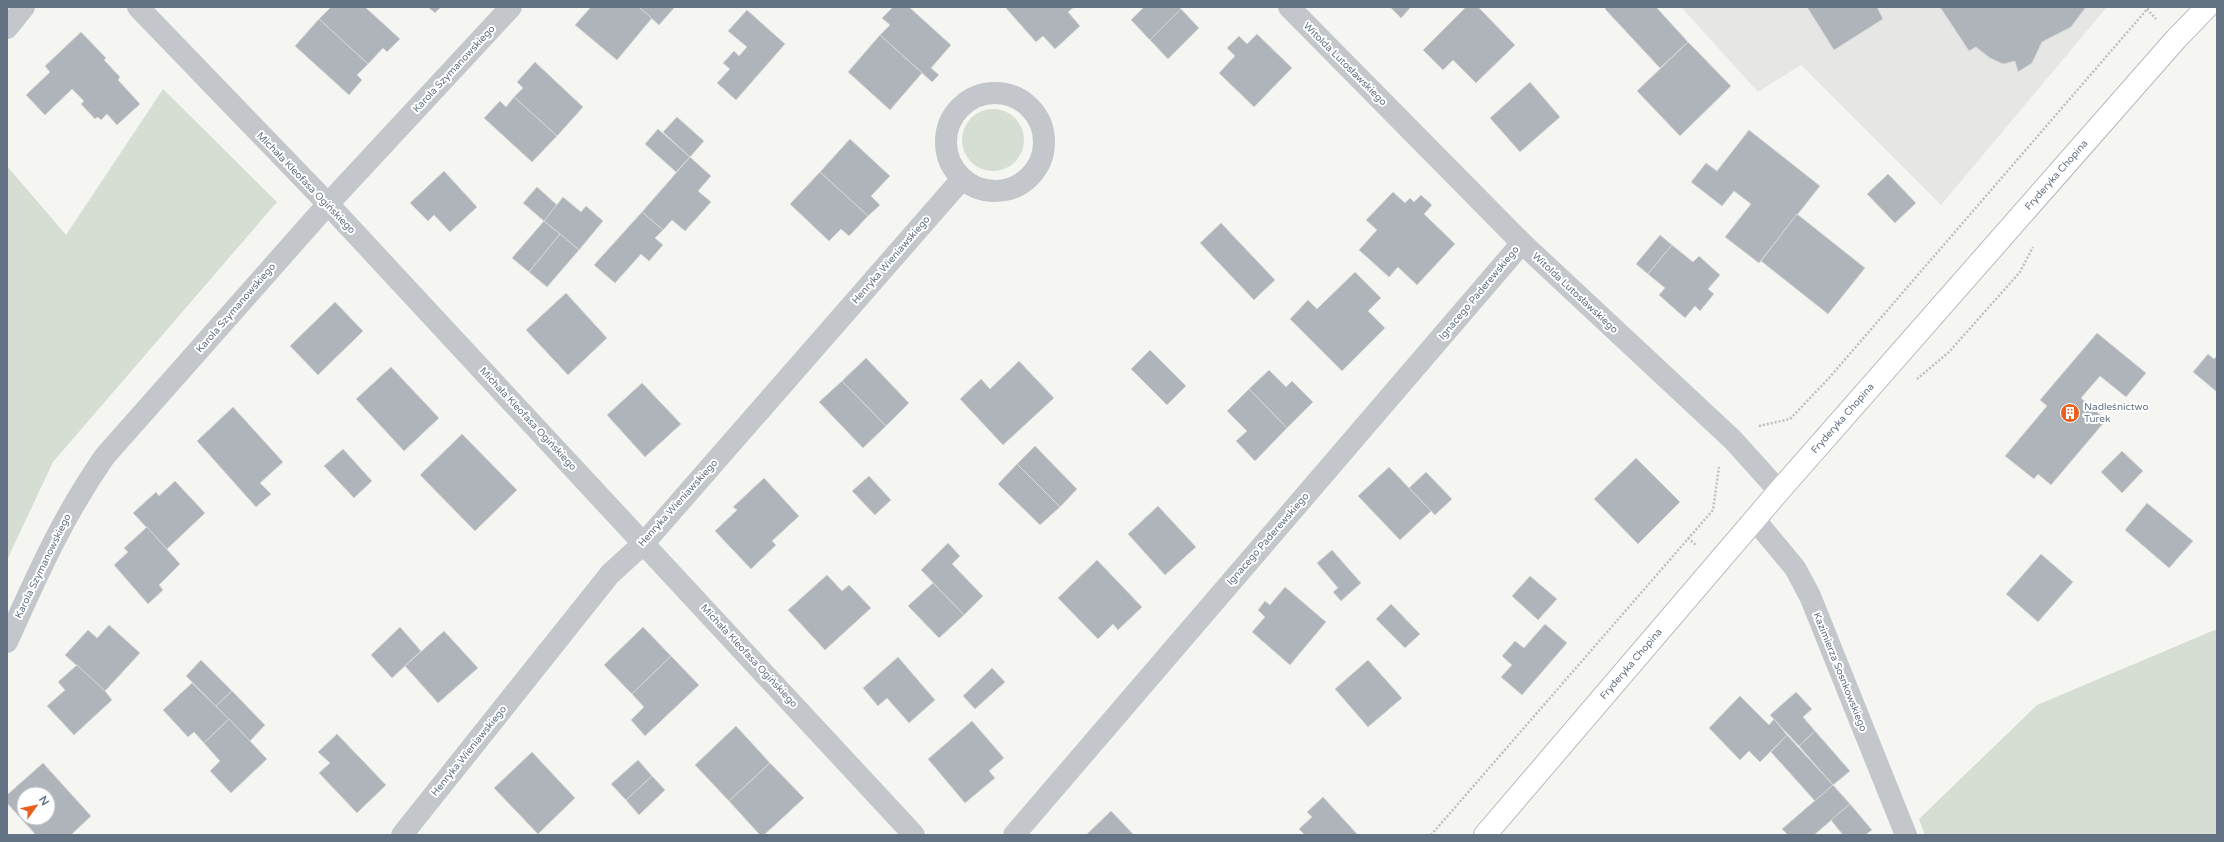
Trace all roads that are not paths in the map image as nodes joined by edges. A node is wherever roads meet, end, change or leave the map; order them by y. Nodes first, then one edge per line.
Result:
1 (24, 7) edge
2 (138, 7) edge
3 (511, 7) edge
4 (1288, 7) edge
5 (2207, 7) edge
6 (7, 28) edge
7 (962, 178) junction
8 (328, 204) junction
9 (1522, 243) junction
10 (1779, 491) junction
11 (1755, 520) junction
12 (644, 543) junction
13 (7, 642) edge
14 (402, 835) edge
15 (914, 835) edge
16 (1014, 835) edge
17 (1485, 835) edge
18 (1906, 835) edge

1 - 6 street
2 - 8 street, Michała Kleofasa Ogińskiego
3 - 8 street, Karola Szymanowskiego
4 - 9 street, Witolda Lutosławskiego
5 - 10 street, Fryderyka Chopina
7 - 7 street
7 - 12 street, Henryka Wieniawskiego
8 - 12 street, Michała Kleofasa Ogińskiego
8 - 13 street, Karola Szymanowskiego
9 - 10 street, Witolda Lutosławskiego
9 - 16 street, Ignacego Paderewskiego
10 - 11 street, Fryderyka Chopina
11 - 17 street, Fryderyka Chopina
11 - 18 street, Kazimierza Sosnkowskiego
12 - 14 street, Henryka Wieniawskiego
12 - 15 street, Michała Kleofasa Ogińskiego

